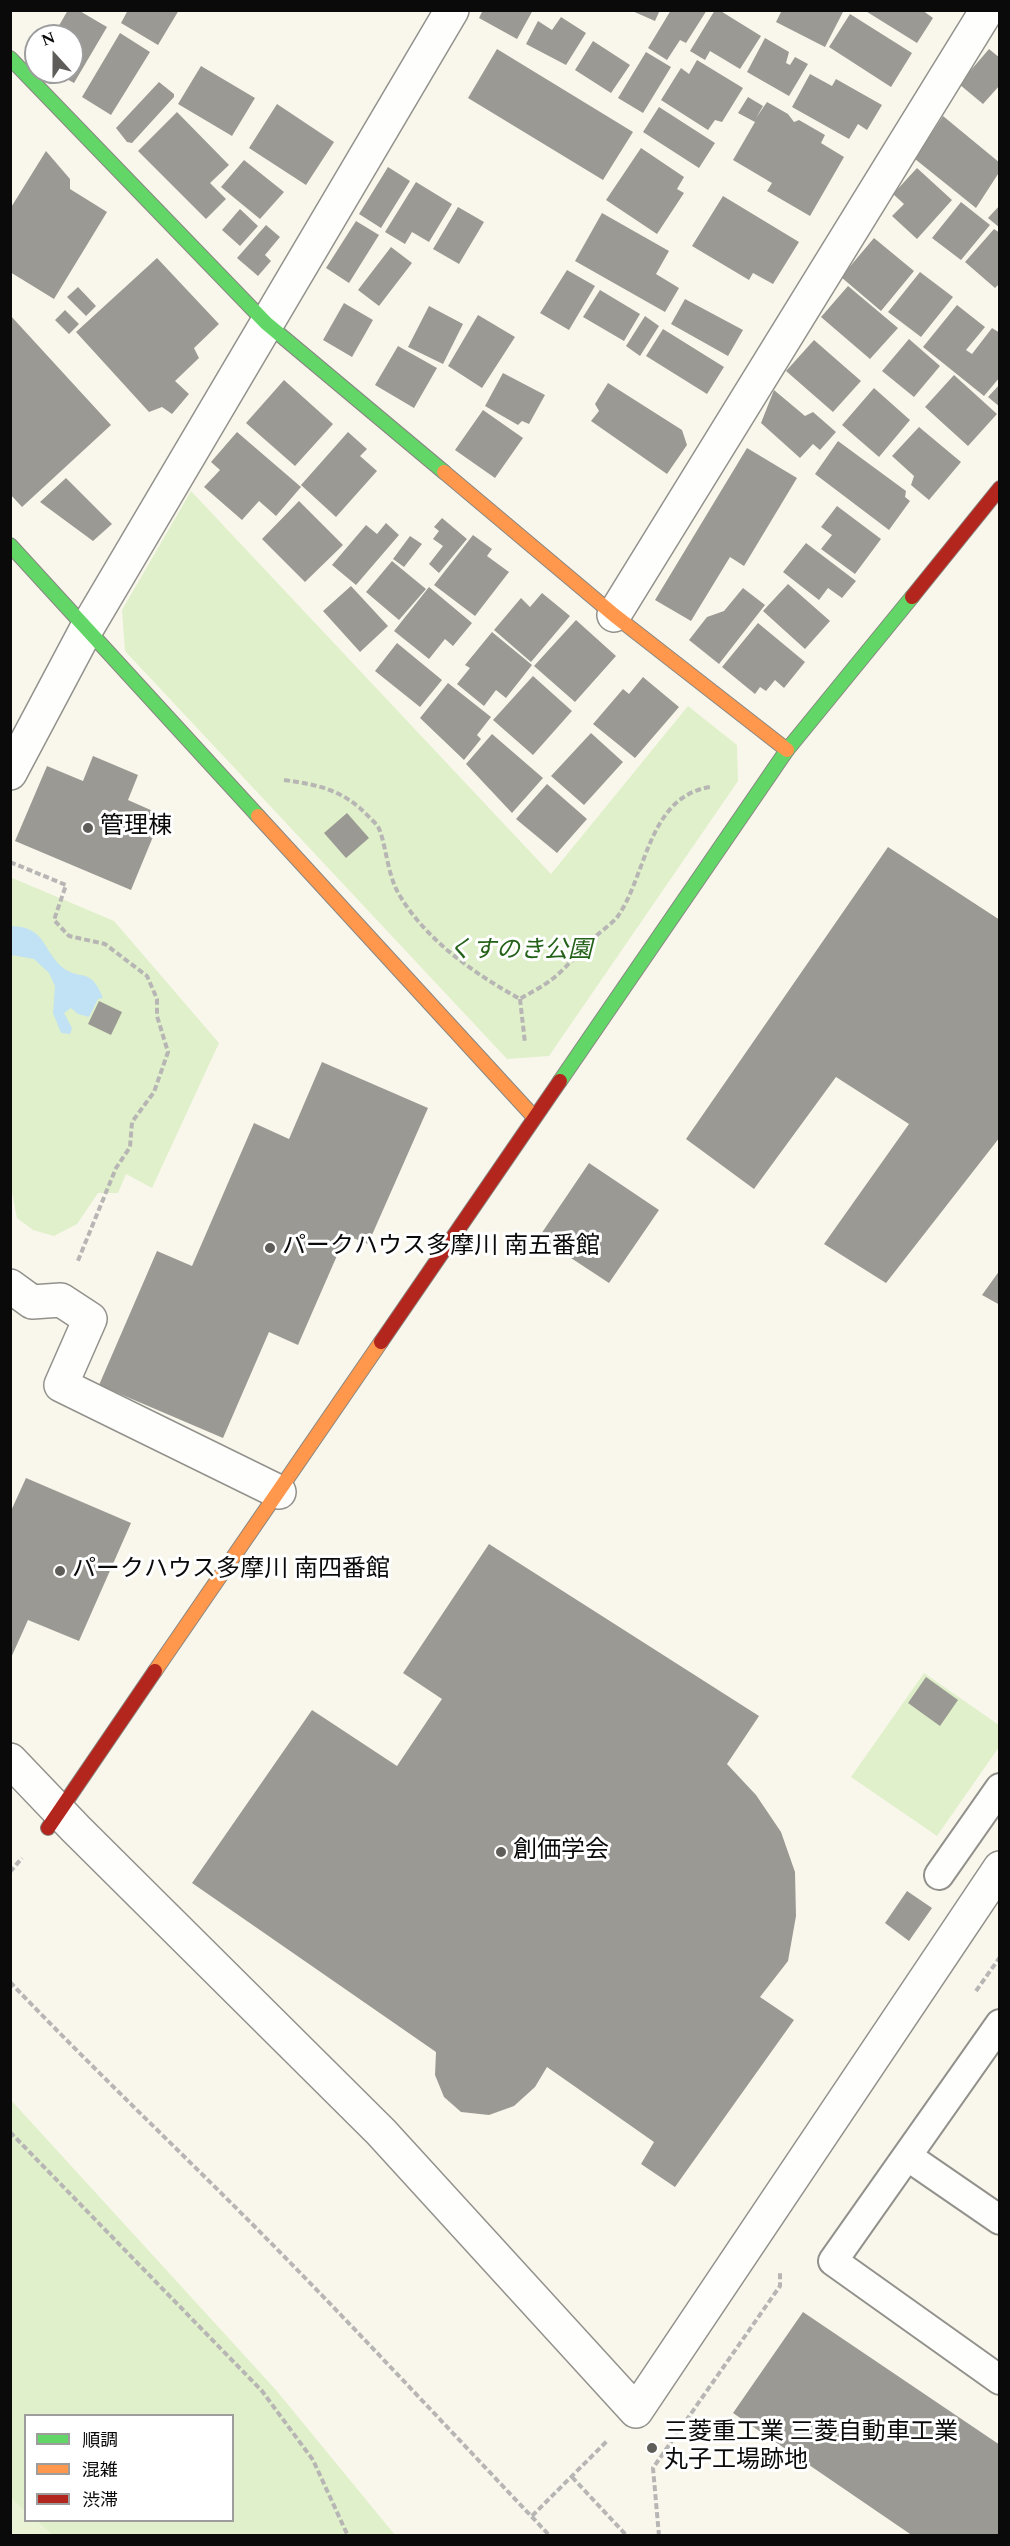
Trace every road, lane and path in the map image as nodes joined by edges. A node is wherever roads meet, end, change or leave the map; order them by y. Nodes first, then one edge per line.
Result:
1 (452, 10) edge
2 (987, 10) edge
3 (10, 58) edge
4 (267, 323) junction
5 (999, 488) edge
6 (10, 546) edge
7 (614, 615) junction
8 (87, 628) junction
9 (787, 750) junction
10 (275, 772) dead end
11 (10, 773) edge
12 (715, 788) dead end
13 (10, 862) edge
14 (520, 999) junction
15 (525, 1045) dead end
16 (534, 1117) junction
17 (10, 1286) edge
18 (61, 1300) junction
19 (279, 1492) junction
20 (10, 1760) edge
21 (999, 1788) edge
22 (54, 1821) junction
23 (999, 1868) edge
24 (939, 1875) dead end
25 (10, 1982) edge
26 (999, 2024) edge
27 (991, 2054) edge
28 (10, 2132) edge
29 (907, 2156) junction
30 (999, 2220) edge
31 (999, 2380) edge
32 (583, 2466) dead end
33 (572, 2477) junction
34 (532, 2516) junction
35 (348, 2535) edge
36 (550, 2535) edge
37 (627, 2535) edge

1 - 4 street
2 - 7 street
3 - 4 street
4 - 7 street
4 - 8 street
5 - 9 street
6 - 8 street
7 - 9 street
8 - 11 street
8 - 16 street
9 - 16 street
10 - 14 path
12 - 14 path
13 - 18 path
14 - 15 path
16 - 19 street
17 - 18 street
18 - 19 street
19 - 22 street
20 - 22 street
21 - 24 lane
22 - 23 street
25 - 34 path
26 - 27 lane
27 - 29 lane
28 - 35 path
29 - 30 lane
29 - 31 lane
32 - 33 path
33 - 34 path
33 - 37 path
34 - 36 path

